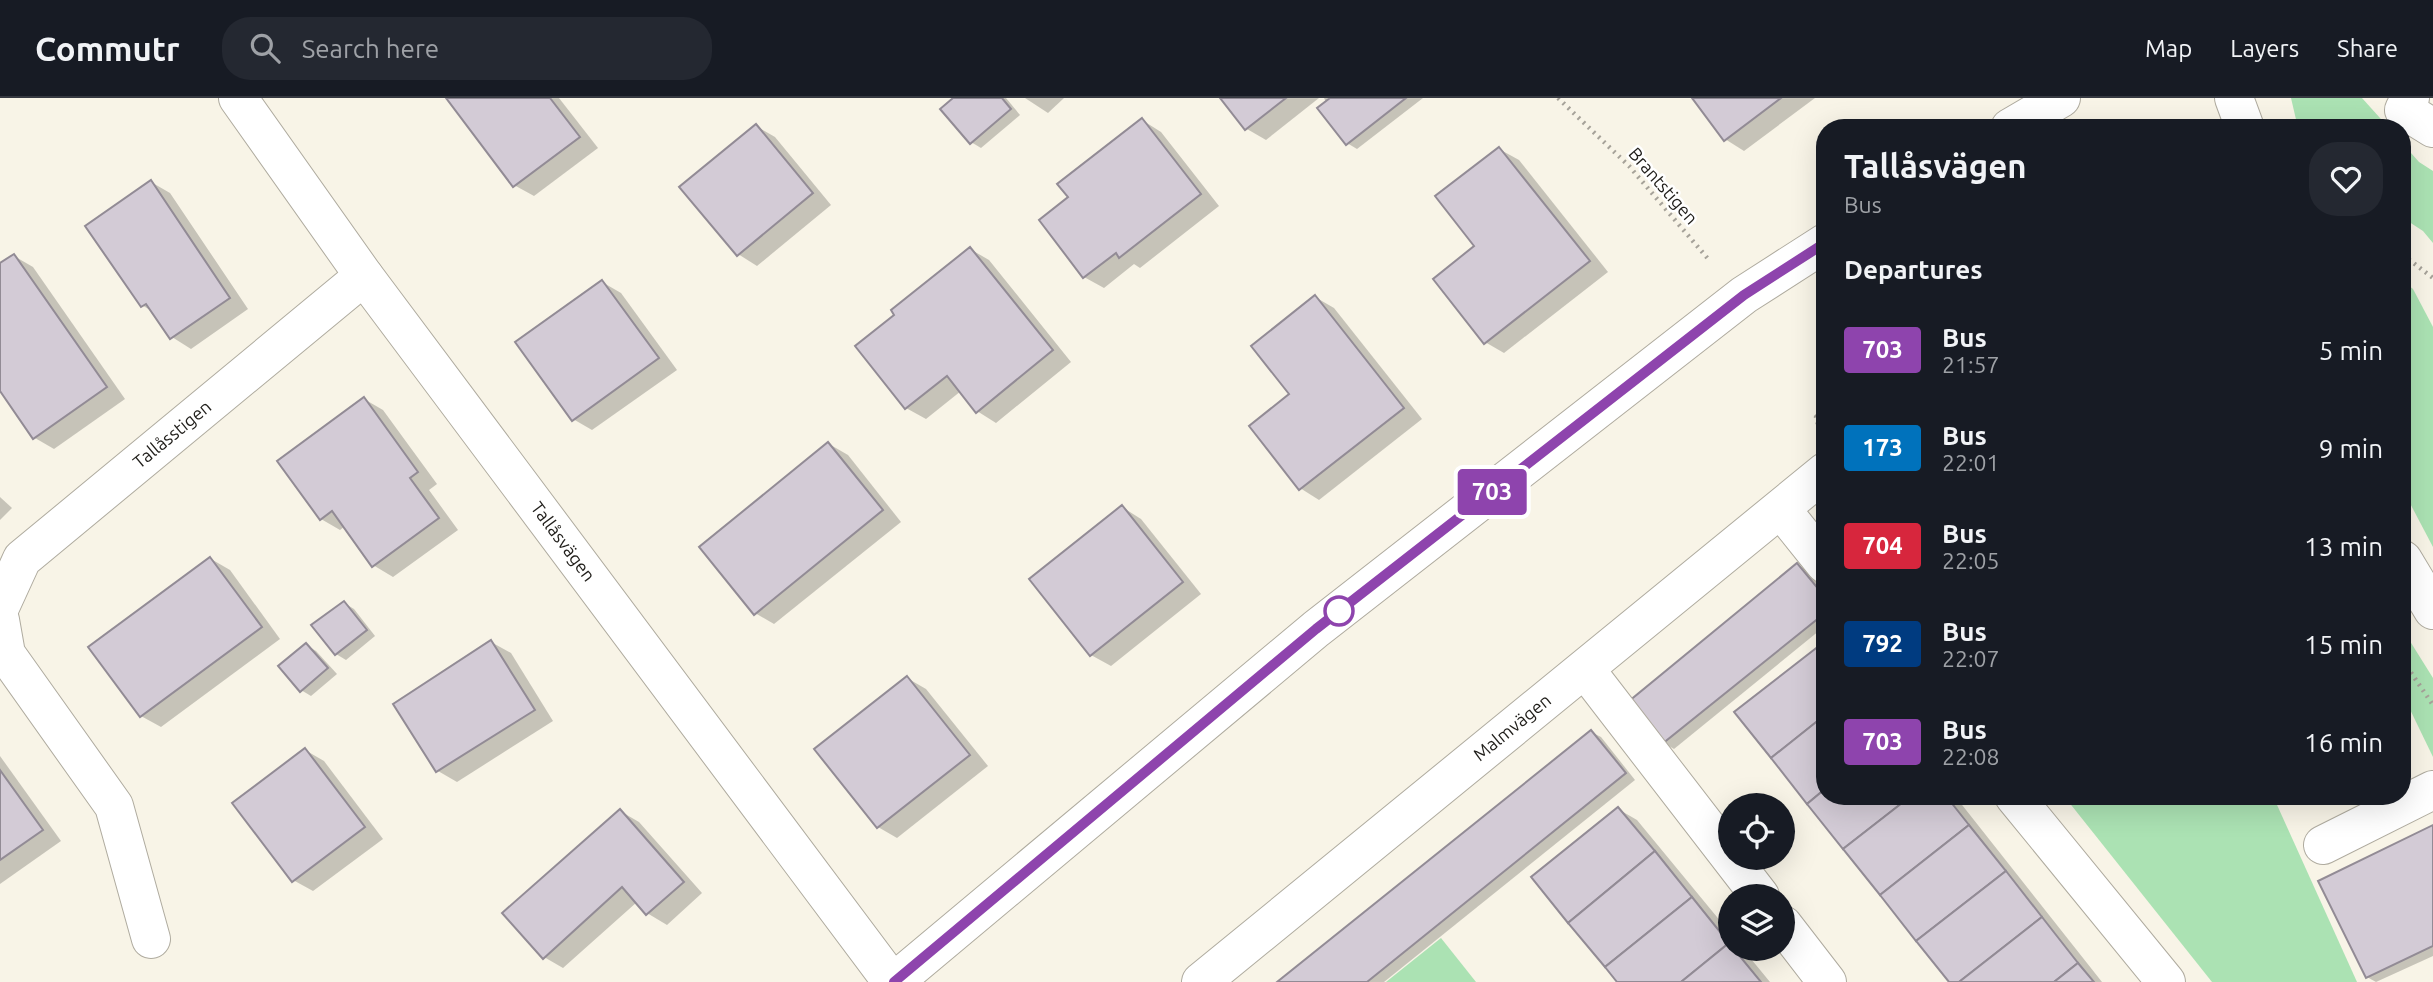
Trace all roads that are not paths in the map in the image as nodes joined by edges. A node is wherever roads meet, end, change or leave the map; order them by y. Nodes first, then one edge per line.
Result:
1 (238, 98) edge
2 (2062, 98) edge
3 (2234, 98) edge
4 (2410, 98) edge
5 (2026, 119) edge
6 (2242, 119) edge
7 (2433, 128) edge
8 (1816, 249) edge
9 (363, 276) junction
10 (1816, 480) edge
11 (1781, 509) junction
12 (1816, 553) edge
13 (2411, 573) edge
14 (0, 607) edge
15 (2433, 610) edge
16 (0, 620) edge
17 (1585, 669) junction
18 (2433, 790) edge
19 (2411, 801) edge
20 (2021, 805) edge
21 (2403, 805) edge
22 (2323, 845) dead end
23 (1751, 884) edge
24 (150, 939) dead end
25 (1795, 941) edge
26 (1217, 977) edge
27 (893, 982) edge
28 (1827, 982) edge
29 (2165, 982) edge

1 - 9 street, Tallåsvägen
2 - 5 street
3 - 6 street
4 - 7 street
8 - 27 street
9 - 14 street, Tallåsstigen
9 - 27 street, Tallåsvägen
10 - 11 street, Malmvägen
11 - 12 street
11 - 17 street, Malmvägen
13 - 15 street
16 - 24 street
17 - 23 street
17 - 26 street, Malmvägen
18 - 19 street
20 - 29 street
21 - 22 street
25 - 28 street

